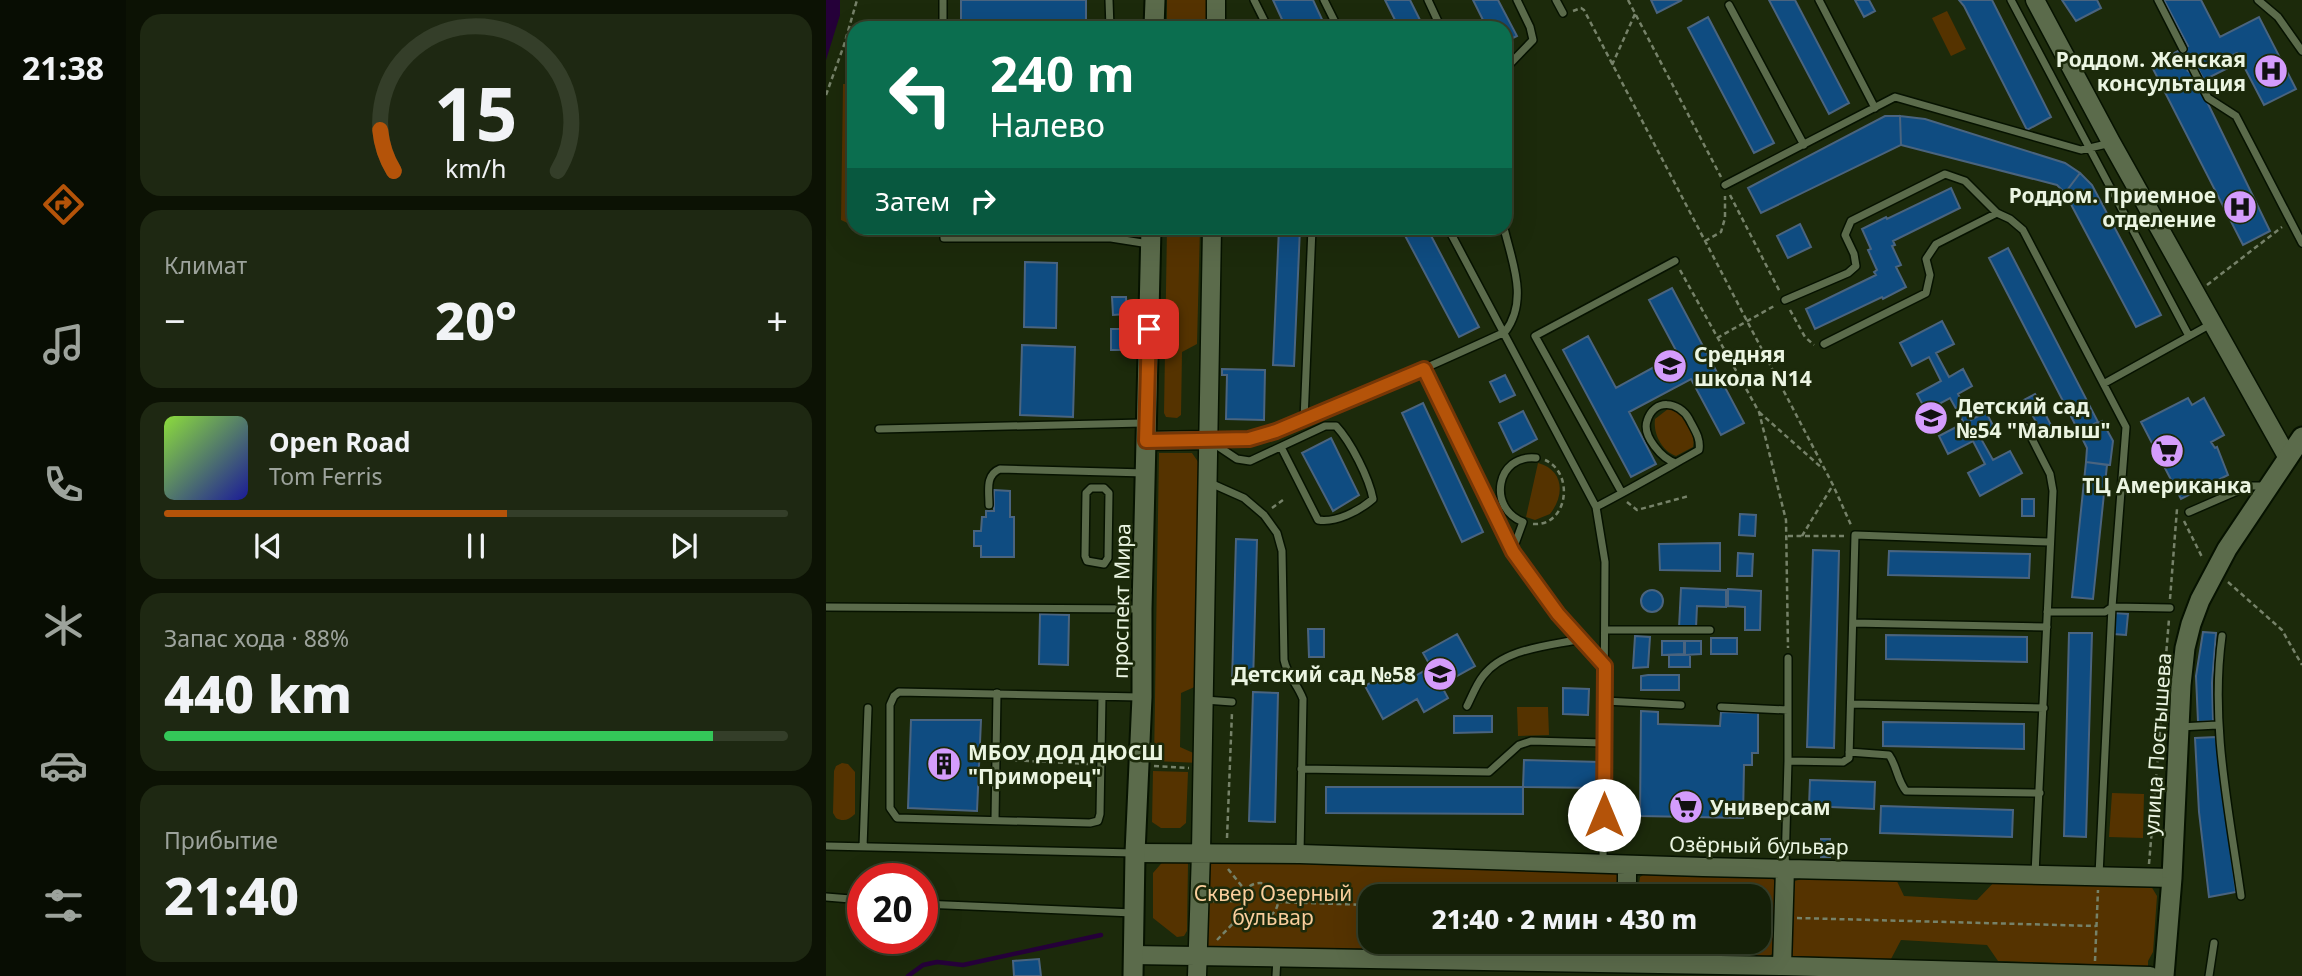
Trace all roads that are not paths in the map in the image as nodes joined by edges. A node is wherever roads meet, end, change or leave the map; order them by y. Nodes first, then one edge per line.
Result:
1 (943, 0) edge
2 (1110, 0) edge
3 (1155, 0) edge
4 (1216, 0) edge
5 (1254, 0) edge
6 (1324, 0) edge
7 (1428, 0) edge
8 (1517, 0) edge
9 (1556, 0) edge
10 (1819, 0) edge
11 (2011, 0) edge
12 (2035, 0) edge
13 (2158, 0) edge
14 (2258, 0) edge
15 (1729, 5) dead end
16 (1563, 13) road end
17 (943, 21) edge
18 (1110, 21) edge
19 (1154, 21) edge
20 (1216, 21) edge
21 (1264, 21) edge
22 (1334, 21) edge
23 (1438, 21) edge
24 (2183, 49) dead end
25 (2302, 51) edge
26 (1512, 61) edge
27 (2193, 69) dead end
28 (1875, 108) junction
29 (2112, 142) junction
30 (1804, 145) junction
31 (2091, 149) junction
32 (1725, 185) road end
33 (1997, 213) junction
34 (944, 235) edge
35 (1212, 235) edge
36 (1311, 235) edge
37 (1452, 235) edge
38 (1506, 235) edge
39 (1151, 236) edge
40 (985, 238) joint
41 (1047, 238) joint
42 (1111, 238) joint
43 (2302, 243) edge
44 (1675, 261) road end
45 (1785, 300) road end
46 (2212, 323) junction
47 (1506, 332) junction
48 (2189, 336) junction
49 (1824, 344) dead end
50 (1424, 369) junction
51 (2105, 383) junction
52 (1304, 420) junction
53 (2026, 428) dead end
54 (879, 429) dead end
55 (1147, 432) junction
56 (2302, 437) edge
57 (1209, 440) junction
58 (1281, 447) junction
59 (1536, 458) road end
60 (2288, 458) junction
61 (1676, 463) junction
62 (1094, 471) junction
63 (1146, 473) junction
64 (1208, 482) junction
65 (2269, 486) junction
66 (1094, 488) junction
67 (1622, 493) junction
68 (989, 505) dead end
69 (1596, 506) junction
70 (2189, 512) dead end
71 (2049, 542) junction
72 (1513, 552) junction
73 (826, 607) edge
74 (2112, 607) junction
75 (2170, 608) road end
76 (1142, 609) junction
77 (2047, 612) junction
78 (1853, 623) junction
79 (2047, 627) junction
80 (1605, 630) junction
81 (1710, 631) dead end
82 (2222, 636) dead end
83 (1581, 639) junction
84 (1788, 658) road end
85 (1605, 666) junction
86 (997, 693) junction
87 (1102, 697) junction
88 (1143, 697) junction
89 (1204, 700) junction
90 (1605, 701) junction
91 (1232, 702) road end
92 (1851, 704) junction
93 (1681, 705) dead end
94 (1466, 706) dead end
95 (1721, 707) dead end
96 (868, 708) dead end
97 (2044, 708) junction
98 (1788, 710) junction
99 (2217, 725) junction
100 (2179, 727) junction
101 (1604, 743) junction
102 (1849, 752) junction
103 (1788, 761) junction
104 (1301, 769) junction
105 (2040, 793) junction
106 (995, 820) junction
107 (826, 846) edge
108 (863, 847) junction
109 (1201, 852) junction
110 (1135, 853) junction
111 (1300, 854) junction
112 (1603, 864) junction
113 (1627, 864) junction
114 (1785, 868) junction
115 (2035, 875) junction
116 (2099, 877) junction
117 (2172, 878) junction
118 (1627, 884) edge
119 (826, 897) edge
120 (2241, 897) dead end
121 (847, 899) edge
122 (938, 905) edge
123 (1134, 913) junction
124 (2214, 943) dead end
125 (1133, 955) junction
126 (1197, 956) junction
127 (1277, 957) junction
128 (1637, 968) edge
129 (1781, 971) edge
130 (2095, 974) edge
131 (2041, 975) edge
132 (1133, 976) edge
133 (1196, 976) edge
134 (1276, 976) edge
135 (2150, 976) edge
136 (2164, 976) edge
137 (2209, 976) edge

1 - 17 lane
2 - 18 lane
3 - 19 main road
4 - 20 street
5 - 21 lane
6 - 22 lane
7 - 23 lane
8 - 26 lane
9 - 16 lane
10 - 28 lane
11 - 31 lane
12 - 29 street
13 - 24 lane
14 - 25 lane
15 - 30 lane
27 - 43 lane
28 - 30 lane
28 - 31 lane
29 - 31 lane
29 - 46 street
30 - 32 lane
31 - 48 lane
33 - 45 lane
33 - 49 lane
33 - 51 lane
34 - 40 lane
35 - 57 street
36 - 52 lane
37 - 47 lane
38 - 47 lane
39 - 42 lane
39 - 55 main road, проспект Мира
40 - 41 lane
41 - 42 lane
44 - 67 lane
46 - 48 lane
46 - 60 street
47 - 50 lane
47 - 69 lane
48 - 51 lane
50 - 52 lane
50 - 72 lane
51 - 74 lane
52 - 57 lane
53 - 71 lane
54 - 55 lane
55 - 57 street
55 - 63 main road, проспект Мира
56 - 60 main road, улица Постышева
57 - 58 lane
57 - 64 street
58 - 58 lane
59 - 72 lane
60 - 65 main road, улица Постышева
61 - 61 lane
61 - 67 lane
62 - 63 lane
62 - 66 lane
62 - 68 lane
63 - 76 main road, проспект Мира
64 - 89 street
64 - 104 lane
65 - 70 lane
65 - 100 main road, улица Постышева
66 - 66 lane
67 - 69 lane
69 - 80 lane
71 - 77 lane
71 - 78 lane
72 - 83 lane
73 - 76 lane
74 - 75 lane
74 - 77 lane
74 - 116 lane
76 - 88 main road, проспект Мира
77 - 79 lane
78 - 79 lane
78 - 92 lane
79 - 97 lane
80 - 81 lane
80 - 85 lane
82 - 99 lane
83 - 85 lane
83 - 94 lane
84 - 98 lane
85 - 90 lane
86 - 87 lane
86 - 106 lane
86 - 106 lane
87 - 88 lane
87 - 106 lane
88 - 110 main road, проспект Мира
89 - 91 lane
89 - 109 street
90 - 93 lane
90 - 101 lane
92 - 97 lane
92 - 102 lane
95 - 98 lane
96 - 108 lane
97 - 105 lane
98 - 103 lane
99 - 100 lane
99 - 120 lane
100 - 117 main road, улица Постышева
101 - 104 lane
101 - 112 lane
102 - 103 lane
102 - 105 lane
103 - 114 lane
104 - 111 lane
105 - 115 lane
107 - 108 lane
108 - 110 lane
109 - 110 street, Озёрный бульвар
109 - 111 street, Озёрный бульвар
109 - 126 street
110 - 123 main road, проспект Мира
111 - 112 street, Озёрный бульвар
112 - 113 street, Озёрный бульвар
113 - 114 street, Озёрный бульвар
113 - 118 street
114 - 115 street, Озёрный бульвар
114 - 129 street
115 - 116 street, Озёрный бульвар
116 - 117 street, Озёрный бульвар
117 - 136 main road, улица Постышева
119 - 121 lane
122 - 123 lane
123 - 125 main road, проспект Мира
124 - 137 lane
125 - 126 street
125 - 132 main road, проспект Мира
126 - 127 street
126 - 133 street
127 - 128 street
127 - 134 lane
128 - 129 street
129 - 131 street
130 - 131 street
130 - 135 street

